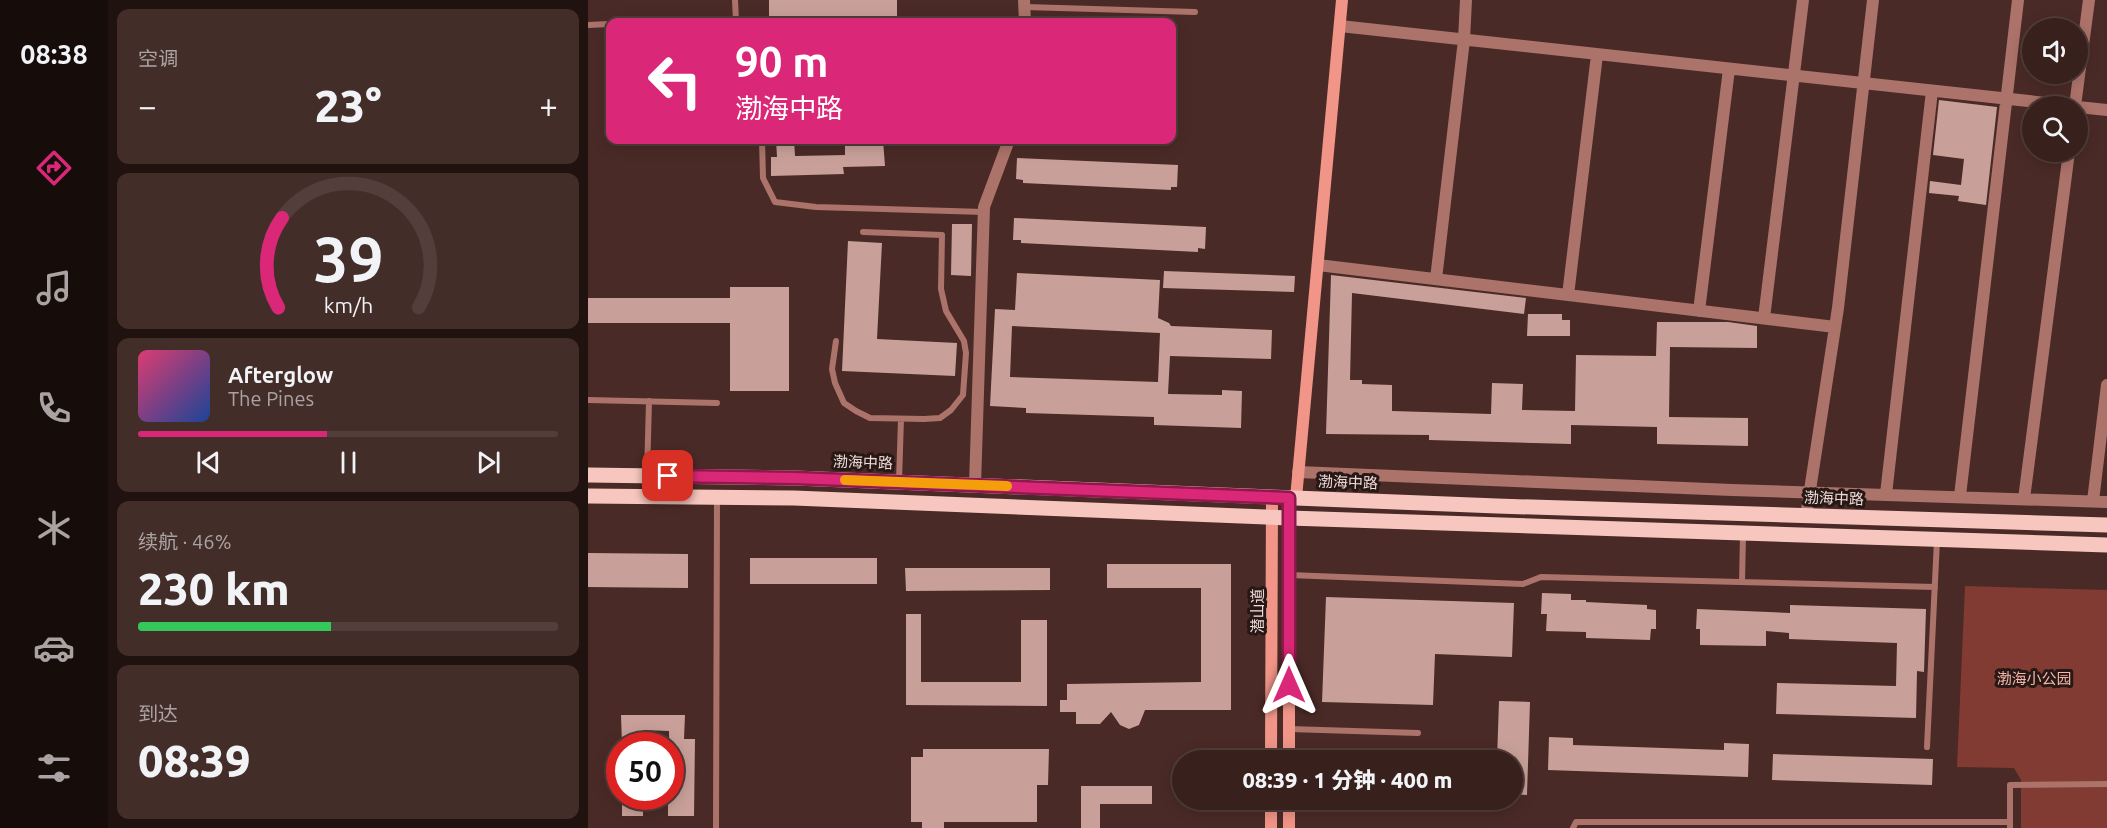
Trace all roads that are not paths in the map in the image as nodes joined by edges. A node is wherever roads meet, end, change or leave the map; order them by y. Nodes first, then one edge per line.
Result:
1 (735, 0) edge
2 (1342, 0) edge
3 (1466, 0) edge
4 (1803, 0) edge
5 (1873, 0) edge
6 (2018, 0) edge
7 (2089, 0) edge
8 (1025, 4) edge
9 (1195, 12) dead end
10 (736, 18) edge
11 (606, 24) edge
12 (588, 25) edge
13 (1340, 26) junction
14 (1464, 40) junction
15 (1598, 55) junction
16 (1729, 69) junction
17 (1794, 76) junction
18 (1863, 83) junction
19 (1932, 91) junction
20 (2076, 96) edge
21 (2007, 99) junction
22 (2022, 101) edge
23 (2088, 108) edge
24 (2107, 110) edge
25 (762, 144) edge
26 (1008, 144) edge
27 (2068, 162) edge
28 (984, 212) junction
29 (863, 232) dead end
30 (1318, 265) junction
31 (1436, 279) junction
32 (1568, 295) junction
33 (1699, 310) junction
34 (1764, 318) junction
35 (1835, 327) junction
36 (836, 341) dead end
37 (2107, 385) edge
38 (588, 400) edge
39 (649, 401) junction
40 (717, 403) dead end
41 (901, 419) junction
42 (1298, 472) junction
43 (588, 476) edge
44 (647, 476) junction
45 (899, 482) junction
46 (975, 485) junction
47 (1809, 492) junction
48 (1886, 494) junction
49 (588, 495) edge
50 (1960, 496) junction
51 (717, 497) junction
52 (1272, 497) junction
53 (1292, 498) junction
54 (2024, 499) junction
55 (2092, 501) junction
56 (2107, 502) edge
57 (1806, 516) junction
58 (1272, 517) junction
59 (1289, 518) junction
60 (2107, 525) edge
61 (1743, 534) junction
62 (1937, 540) junction
63 (2107, 545) edge
64 (1289, 575) junction
65 (1742, 582) junction
66 (1935, 587) junction
67 (1289, 729) junction
68 (1418, 733) dead end
69 (1927, 747) dead end
70 (1271, 750) edge
71 (1289, 750) edge
72 (2107, 784) edge
73 (1271, 810) edge
74 (1289, 810) edge
75 (1791, 825) edge
76 (2010, 825) edge
77 (716, 828) edge
78 (1271, 828) edge
79 (1289, 828) edge
80 (1573, 828) edge

1 - 10 lane
2 - 13 main road
3 - 14 street
4 - 17 street
5 - 18 street
6 - 21 street
7 - 20 street
8 - 9 lane
11 - 12 lane
13 - 14 street
13 - 30 main road
14 - 15 street
14 - 31 street
15 - 16 street
15 - 32 street
16 - 17 street
16 - 33 street
17 - 18 street
17 - 34 street
18 - 19 street
18 - 35 street
19 - 21 street
19 - 48 street
21 - 22 street
21 - 50 street
23 - 24 street
25 - 28 lane
26 - 28 street
27 - 54 street
28 - 46 street
29 - 41 lane
30 - 31 street
30 - 42 main road
31 - 32 street
32 - 33 street
33 - 34 street
34 - 35 street
35 - 47 street
36 - 41 lane
37 - 55 street
38 - 39 lane
39 - 40 lane
39 - 44 lane
41 - 45 lane
42 - 47 street
42 - 53 main road
43 - 44 main road, 渤海中路
44 - 45 main road, 渤海中路
45 - 46 main road, 渤海中路
46 - 52 main road, 渤海中路
47 - 48 street
47 - 57 street
48 - 50 street
49 - 51 main road
50 - 54 street
51 - 58 main road
51 - 77 lane
52 - 53 main road, 渤海中路
52 - 58 main road, 潜山道
53 - 57 main road, 渤海中路
53 - 59 main road
54 - 55 street
55 - 56 street
57 - 60 main road, 渤海中路
58 - 59 main road
58 - 70 main road, 潜山道
59 - 61 main road
59 - 64 main road
61 - 62 main road
61 - 65 lane
62 - 63 main road
62 - 66 lane
64 - 65 lane
64 - 67 main road
65 - 66 lane
66 - 69 lane
67 - 68 lane
67 - 71 main road
72 - 76 lane
73 - 78 main road
74 - 79 main road
75 - 76 lane
75 - 80 lane

